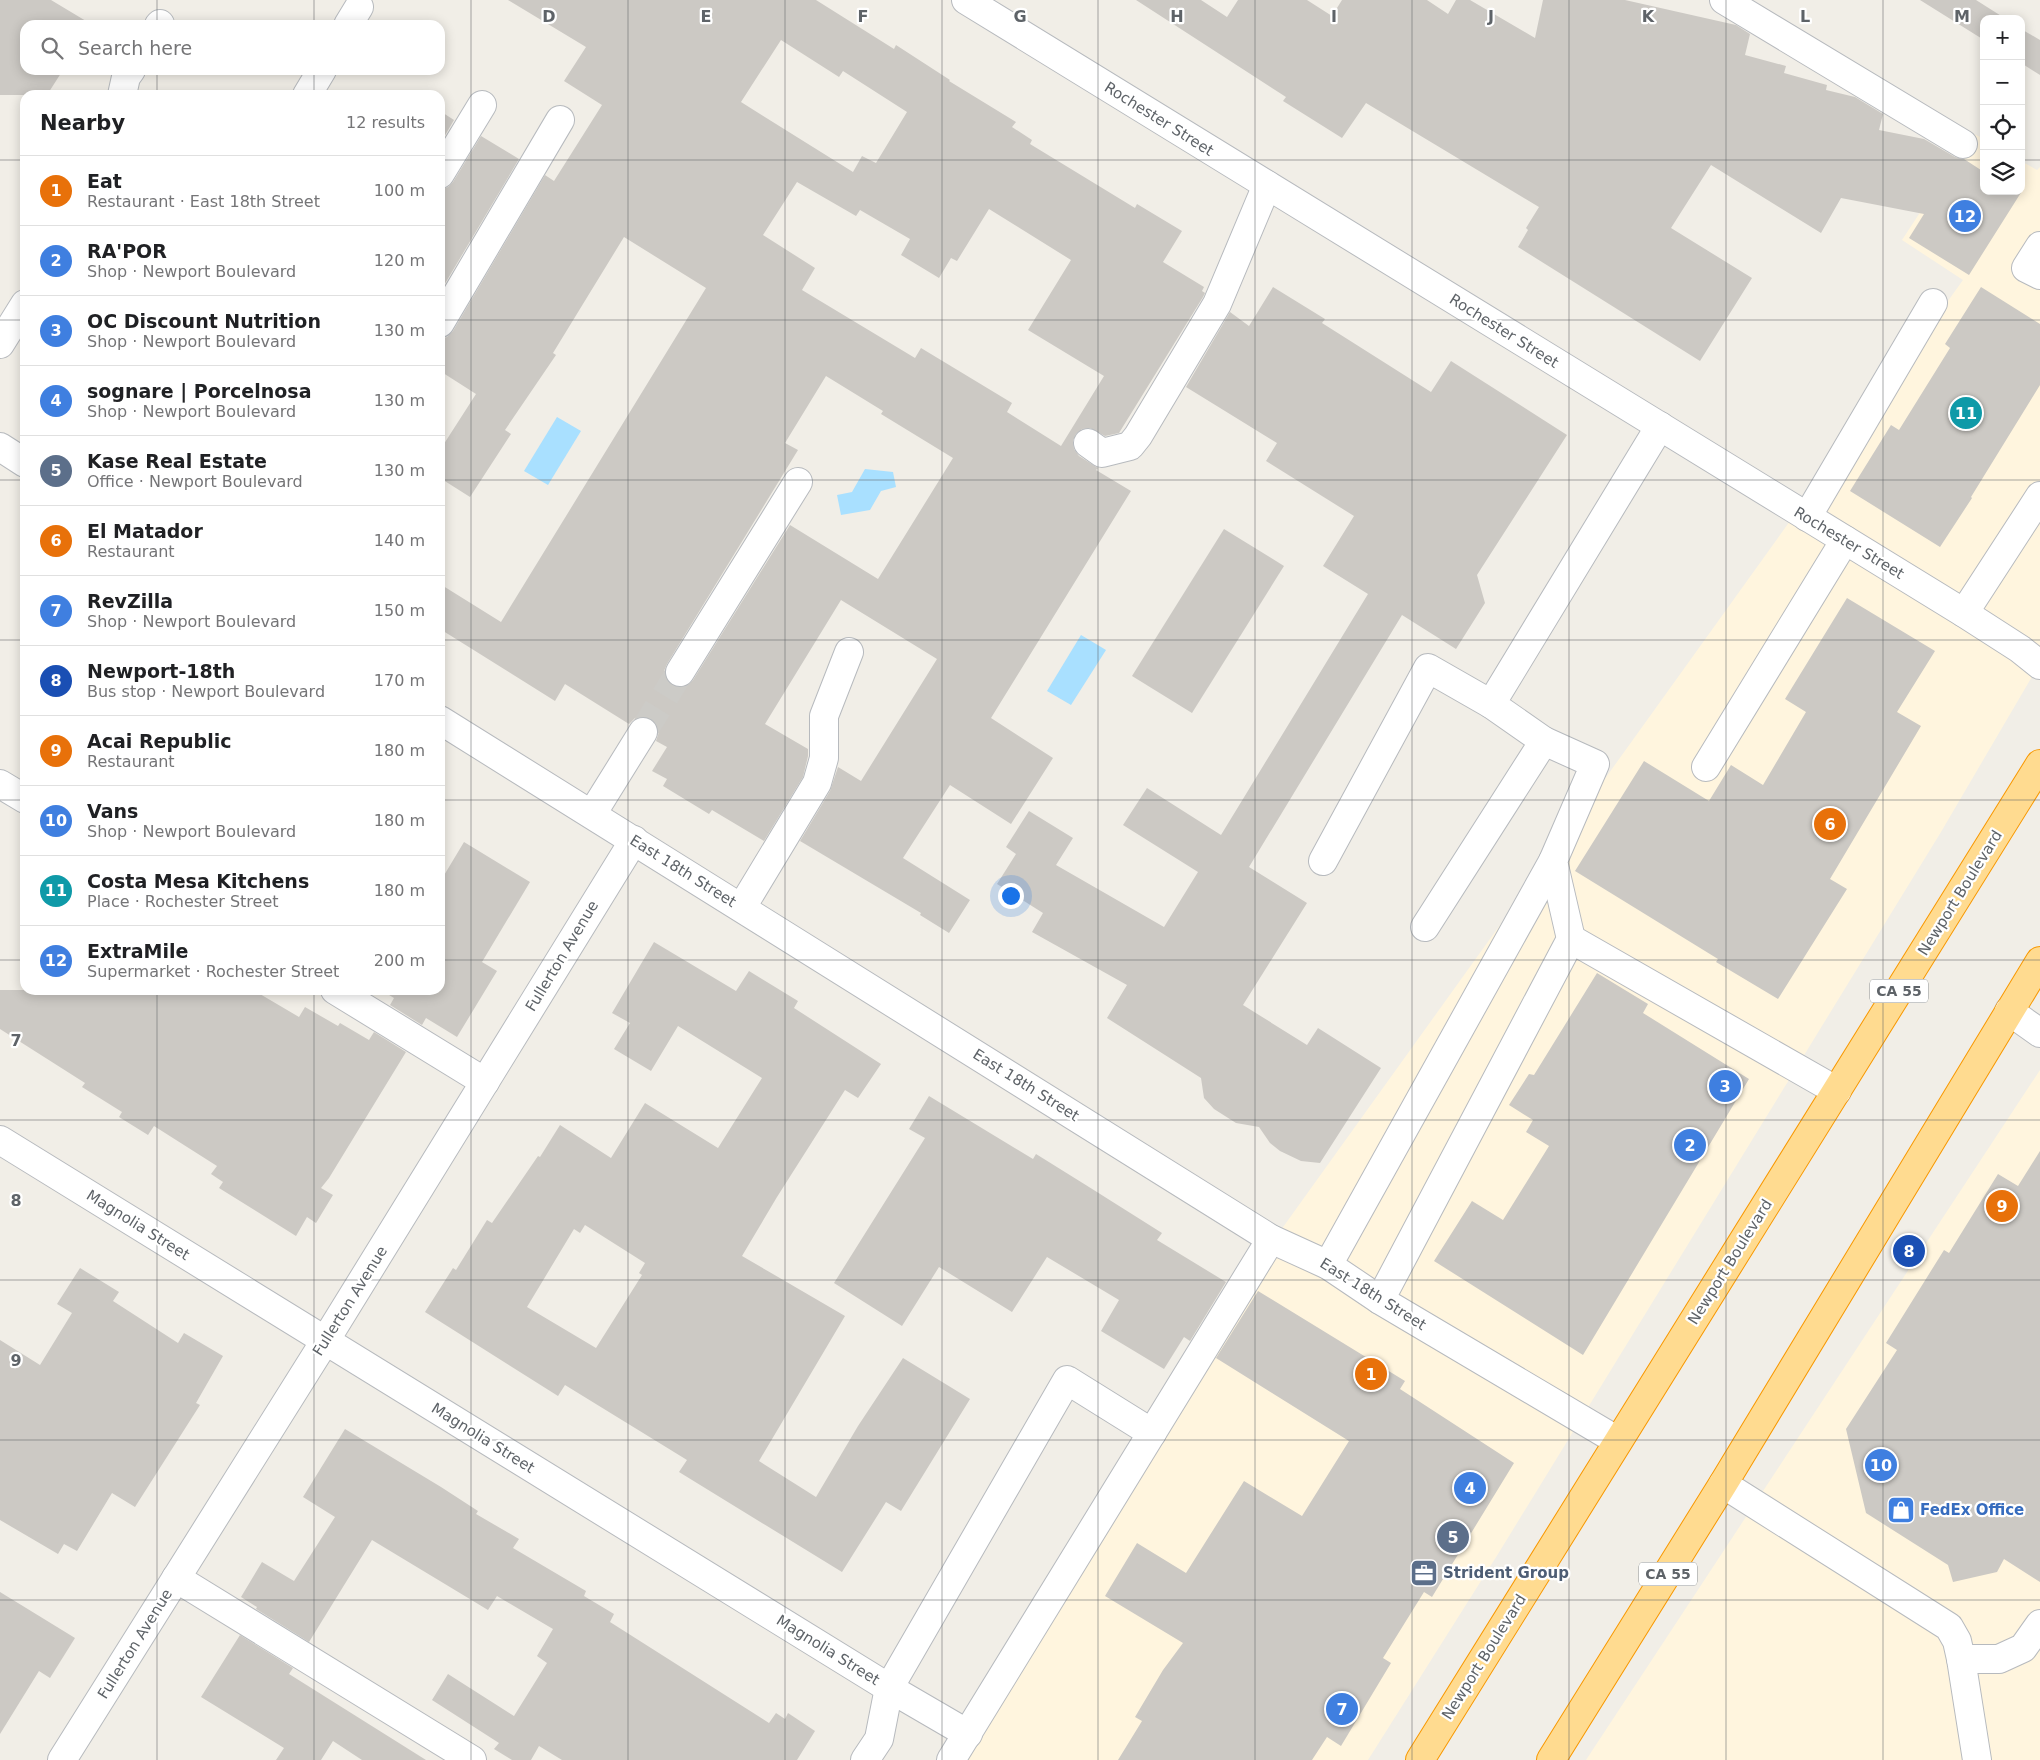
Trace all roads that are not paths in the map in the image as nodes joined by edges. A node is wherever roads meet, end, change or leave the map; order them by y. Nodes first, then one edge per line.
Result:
1 (966, 0) edge
2 (1724, 0) edge
3 (127, 75) edge
4 (319, 75) edge
5 (123, 90) edge
6 (310, 90) edge
7 (482, 105) dead end
8 (560, 120) dead end
9 (1963, 144) dead end
10 (445, 166) edge
11 (1267, 185) junction
12 (2040, 246) edge
13 (2040, 275) edge
14 (1933, 303) dead end
15 (20, 312) edge
16 (445, 315) edge
17 (0, 344) edge
18 (1660, 426) junction
19 (1088, 443) dead end
20 (0, 447) edge
21 (20, 460) edge
22 (798, 482) dead end
23 (2040, 496) edge
24 (1807, 517) junction
25 (1845, 540) junction
26 (1964, 613) junction
27 (849, 652) dead end
28 (2040, 665) edge
29 (680, 672) tunnel mouth
30 (1491, 704) junction
31 (445, 723) edge
32 (643, 732) tunnel mouth
33 (1544, 741) junction
34 (2040, 764) edge
35 (1706, 767) dead end
36 (0, 784) edge
37 (20, 796) edge
38 (592, 814) junction
39 (634, 840) junction
40 (1324, 861) dead end
41 (1552, 861) junction
42 (742, 907) junction
43 (1425, 927) dead end
44 (1571, 939) junction
45 (2040, 961) edge
46 (343, 995) edge
47 (2009, 1012) junction
48 (2040, 1033) edge
49 (485, 1082) junction
50 (1837, 1091) junction
51 (0, 1140) edge
52 (1271, 1239) junction
53 (1328, 1264) junction
54 (1380, 1300) junction
55 (325, 1341) junction
56 (1152, 1433) junction
57 (1618, 1441) junction
58 (1723, 1484) junction
59 (176, 1578) junction
60 (2040, 1624) edge
61 (1961, 1659) junction
62 (889, 1688) junction
63 (968, 1734) junction
64 (62, 1760) edge
65 (472, 1760) edge
66 (865, 1760) edge
67 (951, 1760) edge
68 (1420, 1760) edge
69 (1551, 1760) edge
70 (1977, 1760) edge

1 - 11 street, Rochester Street
2 - 9 street
3 - 5 street
4 - 6 street
7 - 10 street
8 - 16 street
11 - 18 street, Rochester Street
11 - 19 street
12 - 13 street
14 - 24 street
15 - 17 street
18 - 24 street, Rochester Street
18 - 30 street
20 - 21 street
22 - 29 street
23 - 26 street
24 - 25 street, Rochester Street
25 - 26 street, Rochester Street
25 - 35 street
26 - 28 street, Rochester Street
27 - 42 street
30 - 33 street
30 - 40 street
31 - 38 street, East 18th Street
32 - 38 street
33 - 41 street
33 - 43 street
34 - 50 highway, Newport Boulevard / CA 55
36 - 37 street
38 - 39 street, East 18th Street
39 - 42 street, East 18th Street
39 - 49 street, Fullerton Avenue
41 - 44 street
41 - 53 street
42 - 52 street, East 18th Street
44 - 50 street
44 - 54 street
45 - 47 highway, CA 55
46 - 49 street
47 - 48 street
47 - 58 highway, CA 55
49 - 55 street, Fullerton Avenue
50 - 57 highway, Newport Boulevard / CA 55
51 - 55 street, Magnolia Street
52 - 53 street, East 18th Street
52 - 56 street
53 - 54 street, East 18th Street
54 - 57 street, East 18th Street
55 - 59 street, Fullerton Avenue
55 - 62 street, Magnolia Street
56 - 62 street
56 - 63 street
57 - 68 highway, Newport Boulevard / CA 55
58 - 61 street
58 - 69 highway, CA 55
59 - 64 street, Fullerton Avenue
59 - 65 street
60 - 61 street
61 - 70 street
62 - 63 street, Magnolia Street
62 - 66 street
63 - 67 street

